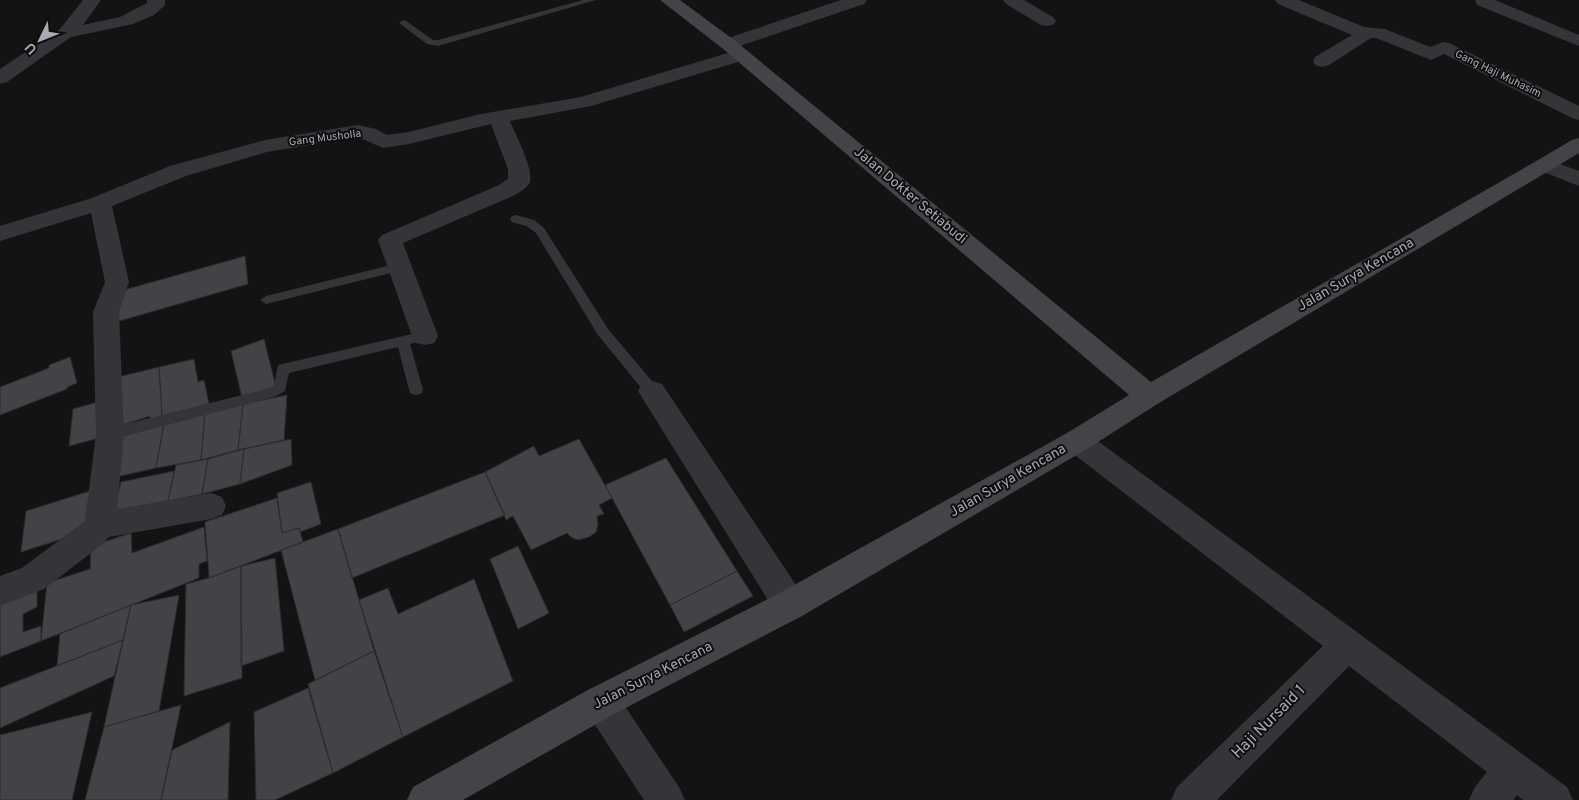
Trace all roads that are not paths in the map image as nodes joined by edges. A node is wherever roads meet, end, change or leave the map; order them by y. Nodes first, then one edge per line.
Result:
1 (156, 0) edge
2 (592, 0) edge
3 (669, 0) edge
4 (858, 0) edge
5 (1012, 0) edge
6 (1292, 1) edge
7 (1483, 1) edge
8 (88, 7) edge
9 (114, 22) junction
10 (1046, 22) dead end
11 (402, 23) dead end
12 (1360, 32) junction
13 (66, 33) junction
14 (1579, 40) edge
15 (735, 50) junction
16 (35, 53) junction
17 (0, 56) edge
18 (1322, 61) dead end
19 (0, 78) edge
20 (1579, 114) edge
21 (498, 117) junction
22 (1579, 144) edge
23 (1546, 165) junction
24 (1579, 179) edge
25 (100, 203) junction
26 (516, 219) dead end
27 (0, 234) edge
28 (399, 267) junction
29 (266, 300) dead end
30 (414, 339) junction
31 (416, 390) dead end
32 (652, 392) joint
33 (1149, 396) junction
34 (110, 434) junction
35 (1077, 441) junction
36 (211, 506) dead end
37 (100, 525) junction
38 (0, 592) edge
39 (790, 604) junction
40 (1348, 645) junction
41 (601, 702) junction
42 (1514, 770) junction
43 (426, 800) edge
44 (666, 800) edge
45 (1190, 800) edge
46 (1488, 800) edge
47 (1554, 800) edge

1 - 9 street
2 - 11 lane
3 - 15 main road, Jalan Dokter Setiabudi
4 - 15 street, Gang Musholla
5 - 10 street
6 - 12 street
7 - 14 street
8 - 9 street
8 - 13 street
9 - 13 street
12 - 18 street
12 - 20 street, Gang Haji Muhasim
13 - 16 street
15 - 21 street, Gang Musholla
15 - 33 main road, Jalan Dokter Setiabudi
16 - 17 street
16 - 19 street
21 - 25 street, Gang Musholla
21 - 28 street
22 - 23 main road, Jalan Surya Kencana
23 - 24 street
23 - 33 main road, Jalan Surya Kencana
25 - 27 street, Gang Musholla
25 - 34 street
26 - 32 lane
28 - 29 lane
28 - 30 street
30 - 31 lane
30 - 34 lane
32 - 39 street
33 - 35 main road, Jalan Surya Kencana
34 - 37 street
35 - 39 main road, Jalan Surya Kencana
35 - 40 street
36 - 37 street
37 - 38 street
39 - 41 main road, Jalan Surya Kencana
40 - 42 street
40 - 45 street, Haji Nursaid 1
41 - 43 main road, Jalan Surya Kencana
41 - 44 street
42 - 46 street
42 - 47 street

